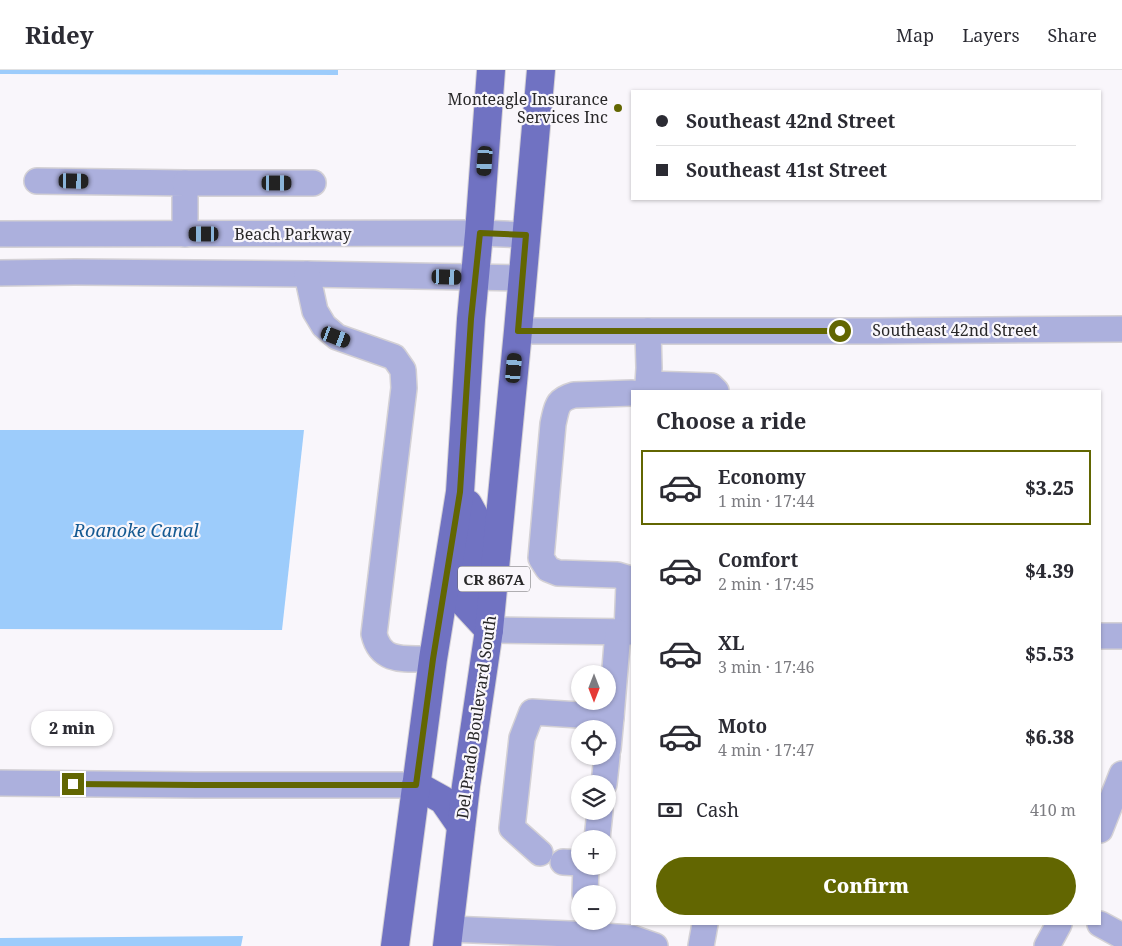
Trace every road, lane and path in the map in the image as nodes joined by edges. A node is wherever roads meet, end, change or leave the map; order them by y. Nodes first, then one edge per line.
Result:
1 (491, 70) edge
2 (541, 70) edge
3 (37, 180) dead end
4 (185, 183) junction
5 (314, 183) dead end
6 (480, 233) junction
7 (0, 234) edge
8 (185, 234) junction
9 (526, 235) junction
10 (0, 273) edge
11 (307, 274) junction
12 (476, 278) junction
13 (522, 278) junction
14 (1122, 329) edge
15 (518, 331) junction
16 (648, 331) junction
17 (642, 390) edge
18 (715, 390) edge
19 (631, 391) edge
20 (460, 492) junction
21 (489, 630) junction
22 (626, 632) edge
23 (1101, 636) edge
24 (1122, 636) edge
25 (433, 659) junction
26 (611, 717) junction
27 (611, 720) edge
28 (1122, 774) edge
29 (0, 783) edge
30 (416, 785) junction
31 (461, 826) junction
32 (1101, 827) edge
33 (540, 852) dead end
34 (705, 925) edge
35 (1058, 925) edge
36 (1101, 925) edge
37 (575, 930) edge
38 (594, 930) edge
39 (1122, 936) edge
40 (448, 938) edge
41 (530, 939) edge
42 (645, 939) edge
43 (395, 946) edge
44 (701, 946) edge
45 (1047, 946) edge

1 - 6 main road, CR 867A
2 - 9 main road, Del Prado Boulevard South / CR 867A
3 - 4 street
4 - 5 street
4 - 8 street
6 - 8 street, Beach Parkway
6 - 9 street, Beach Parkway
6 - 12 main road, CR 867A
7 - 8 street, Beach Parkway
9 - 13 main road, Del Prado Boulevard South / CR 867A
10 - 11 street
11 - 12 street
11 - 25 street
12 - 13 street
12 - 20 main road, CR 867A
13 - 15 main road, Del Prado Boulevard South / CR 867A
14 - 16 street, Southeast 42nd Street
15 - 16 street, Southeast 42nd Street
15 - 21 main road, Del Prado Boulevard South / CR 867A
16 - 17 street
17 - 18 street
19 - 22 street
20 - 21 main road
20 - 25 main road, CR 867A
21 - 22 street
21 - 31 main road, Del Prado Boulevard South / CR 867A
22 - 26 street
23 - 24 street
25 - 30 main road, CR 867A
26 - 27 street
26 - 33 street
28 - 32 street
29 - 30 street
30 - 31 main road
30 - 43 main road, CR 867A
31 - 40 main road, Del Prado Boulevard South / CR 867A
34 - 44 street
35 - 45 street
36 - 39 street
37 - 41 street
38 - 42 street
40 - 41 street

